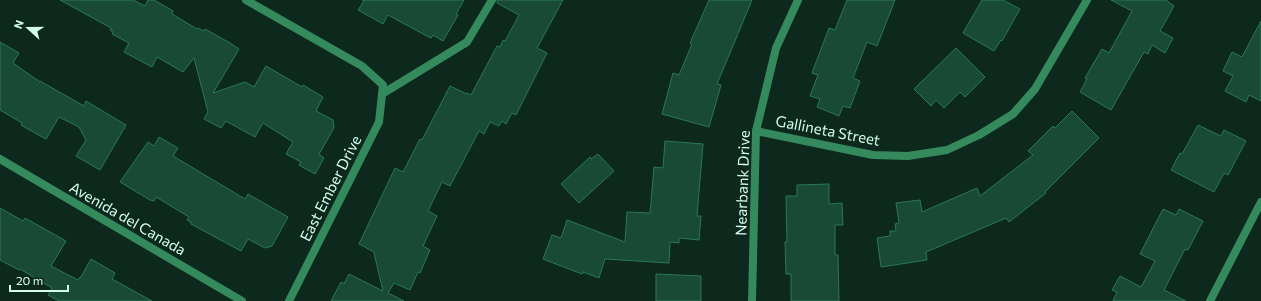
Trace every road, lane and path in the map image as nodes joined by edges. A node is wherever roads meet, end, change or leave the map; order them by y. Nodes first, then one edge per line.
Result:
1 (246, 0) edge
2 (492, 0) edge
3 (798, 0) edge
4 (1087, 0) edge
5 (382, 94) junction
6 (756, 131) junction
7 (0, 160) edge
8 (1261, 202) edge
9 (242, 301) edge
10 (289, 301) edge
11 (752, 301) edge
12 (1210, 301) edge

1 - 5 street, East Ember Drive
2 - 5 street
3 - 6 street, Nearbank Drive
4 - 6 street, Gallineta Street
5 - 10 street, East Ember Drive
6 - 11 street, Nearbank Drive
7 - 9 street, Avenida del Canada
8 - 12 street

